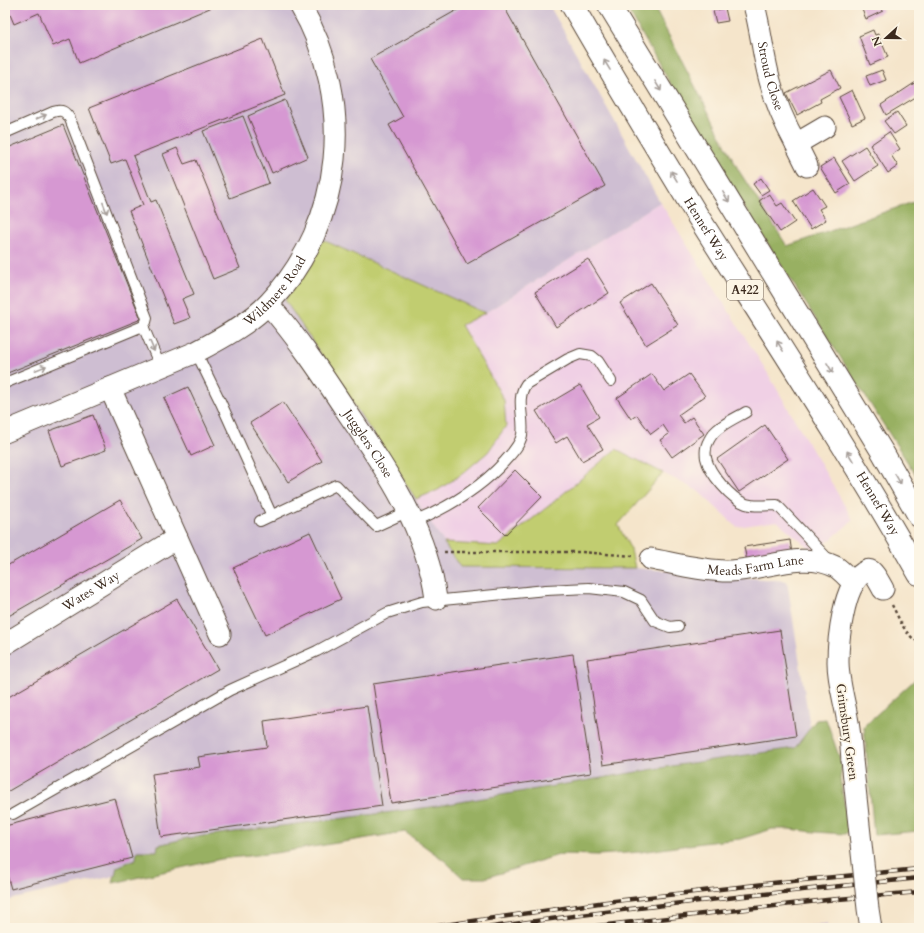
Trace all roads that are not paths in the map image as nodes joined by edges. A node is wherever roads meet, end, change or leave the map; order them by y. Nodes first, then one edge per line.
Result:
1 (300, 5) edge
2 (572, 5) edge
3 (609, 5) edge
4 (754, 5) edge
5 (825, 128) dead end
6 (5, 132) edge
7 (796, 144) junction
8 (806, 166) dead end
9 (268, 304) junction
10 (143, 326) junction
11 (196, 352) junction
12 (160, 366) junction
13 (611, 381) dead end
14 (5, 383) edge
15 (110, 388) junction
16 (746, 412) dead end
17 (5, 432) edge
18 (272, 516) junction
19 (411, 516) junction
20 (919, 516) edge
21 (260, 521) dead end
22 (177, 538) junction
23 (651, 559) road end
24 (836, 567) junction
25 (919, 574) edge
26 (854, 584) junction
27 (883, 589) road end
28 (436, 599) junction
29 (678, 626) dead end
30 (220, 634) dead end
31 (5, 644) edge
32 (13, 814) dead end
33 (872, 928) edge

1 - 9 street, Wildmere Road
25 -> 2 highway, Hennef Way / A422
3 -> 20 highway, A422
4 - 7 street, Stroud Close
5 - 7 street
6 -> 10 lane
7 - 8 street, Stroud Close
9 - 11 street, Wildmere Road
9 - 19 street, Jugglers Close
10 -> 12 lane
14 -> 10 lane
11 - 12 street, Wildmere Road
11 - 18 lane
12 - 15 street, Wildmere Road
13 - 19 lane
15 - 17 street, Wildmere Road
15 - 22 street
16 - 24 lane
18 - 19 lane
18 - 21 lane
19 - 28 street, Jugglers Close
22 - 30 street
22 - 31 street, Wates Way
23 - 24 street, Meads Farm Lane
24 - 26 street, Meads Farm Lane
26 - 27 street, Grimsbury Green
26 - 33 street, Grimsbury Green, bridge
28 - 29 lane
28 - 32 lane

